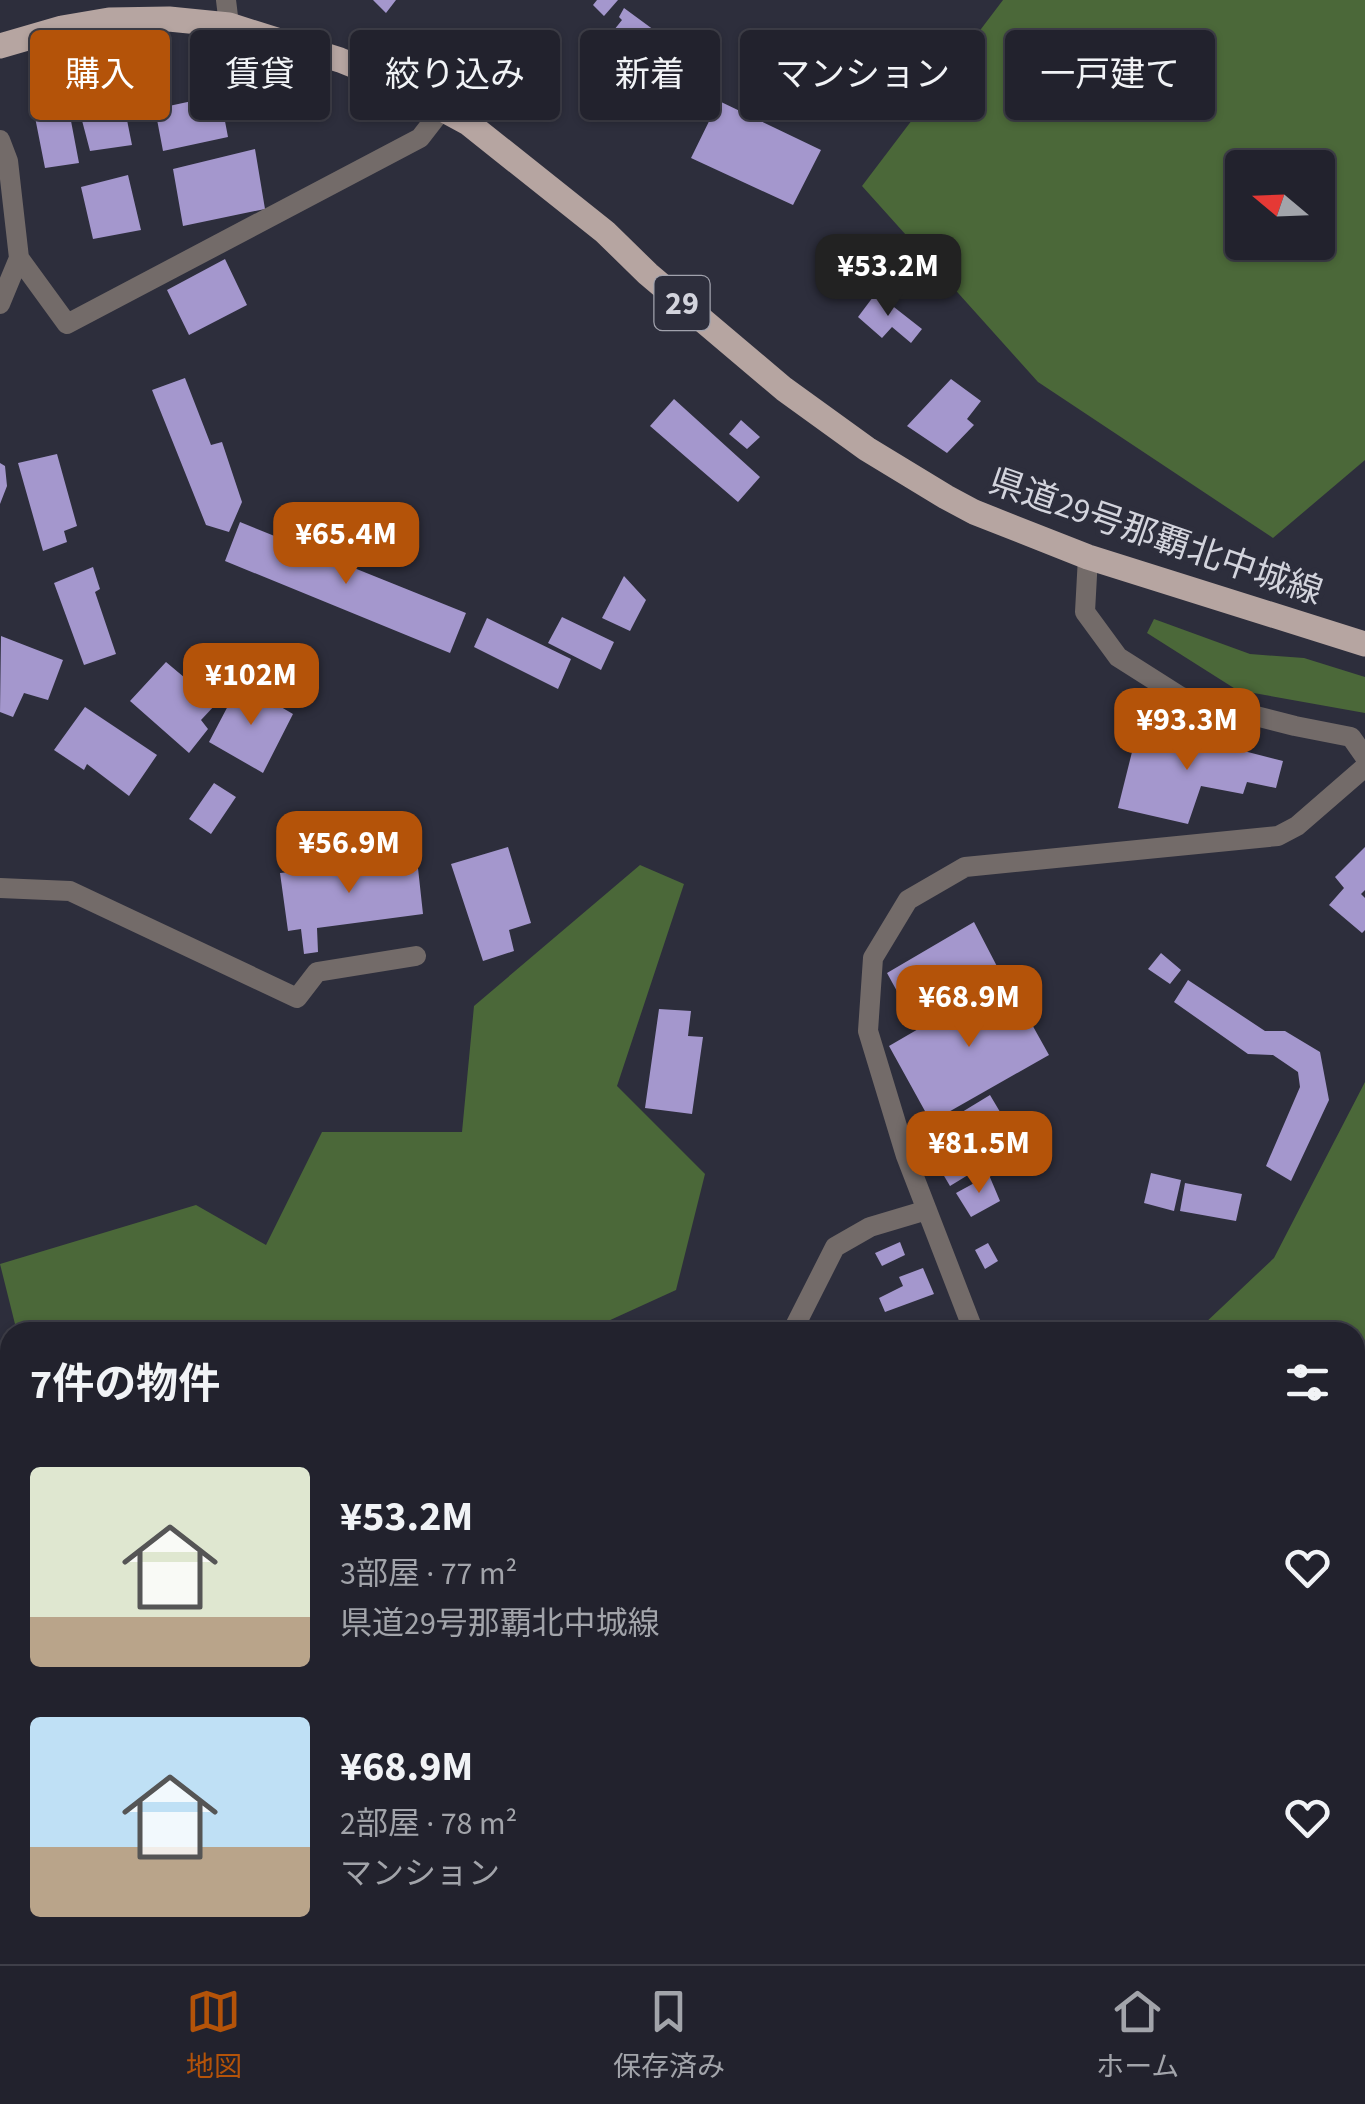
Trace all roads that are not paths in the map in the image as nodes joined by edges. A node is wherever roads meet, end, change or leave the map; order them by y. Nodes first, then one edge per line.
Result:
1 (228, 12) edge
2 (0, 46) edge
3 (350, 65) edge
4 (434, 120) edge
5 (461, 120) edge
6 (0, 140) edge
7 (19, 258) junction
8 (0, 304) edge
9 (1088, 557) junction
10 (1365, 644) edge
11 (1365, 757) edge
12 (1365, 767) edge
13 (0, 888) edge
14 (416, 956) dead end
15 (927, 1210) junction
16 (797, 1322) edge
17 (970, 1322) edge

1 - 2 main road, 県道29号那覇北中城線 / 29
1 - 3 main road, 県道29号那覇北中城線 / 29
4 - 7 street
5 - 9 main road, 県道29号那覇北中城線 / 29
6 - 7 street
7 - 8 street
9 - 10 main road, 県道29号那覇北中城線 / 29
9 - 11 street
12 - 15 street
13 - 14 street
15 - 16 street
15 - 17 street

